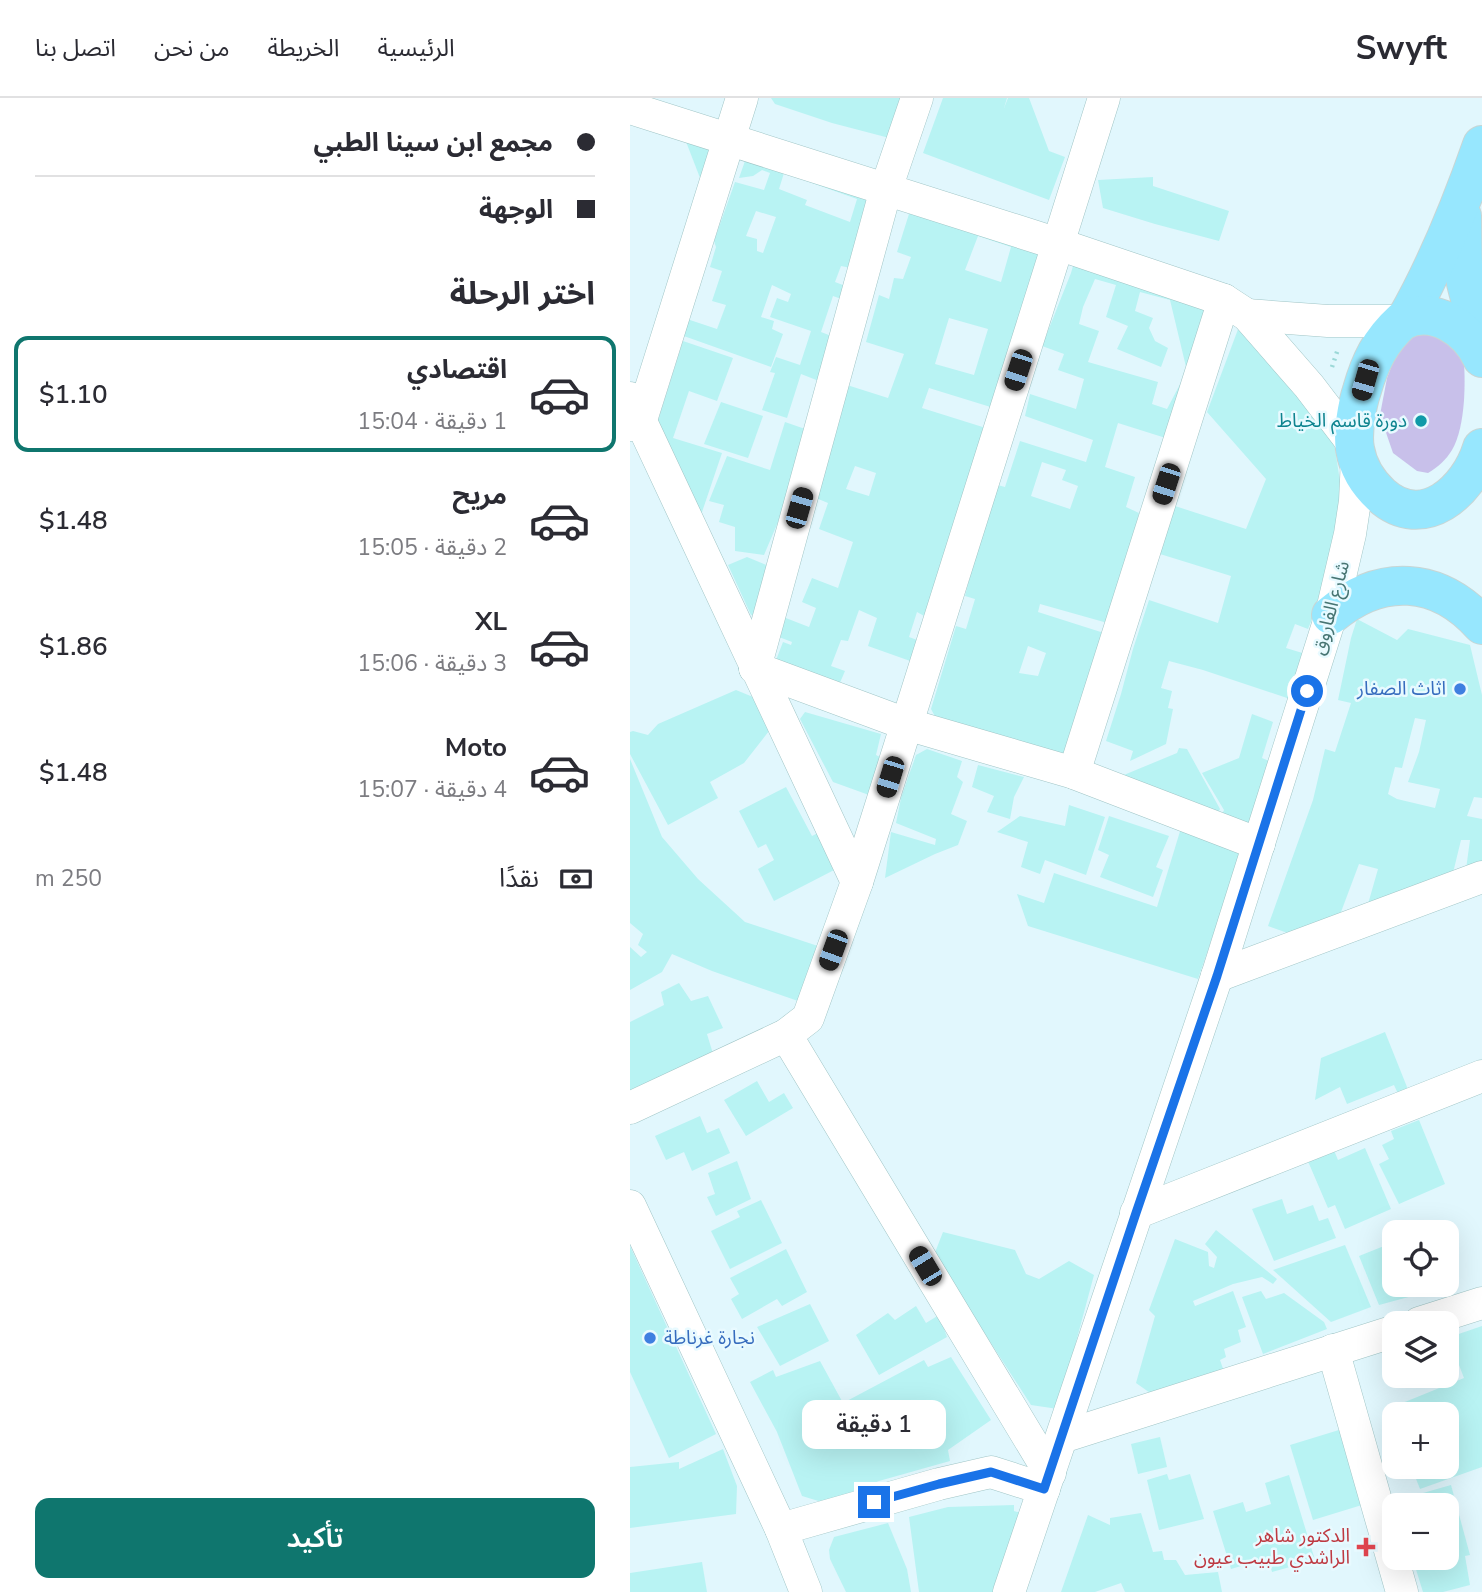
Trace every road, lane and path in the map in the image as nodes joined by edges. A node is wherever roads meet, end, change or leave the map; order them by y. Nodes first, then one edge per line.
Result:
1 (743, 98) edge
2 (917, 98) edge
3 (1104, 98) edge
4 (630, 108) edge
5 (729, 140) junction
6 (1482, 145) edge
7 (886, 189) junction
8 (1462, 203) junction
9 (1058, 244) junction
10 (1236, 308) junction
11 (1404, 320) junction
12 (1328, 321) junction
13 (1482, 357) edge
14 (1309, 387) junction
15 (634, 415) edge
16 (1482, 449) edge
17 (1356, 451) junction
18 (1482, 475) edge
19 (1331, 615) junction
20 (1482, 625) edge
21 (755, 668) junction
22 (906, 724) junction
23 (1074, 773) junction
24 (1259, 844) junction
25 (1482, 877) edge
26 (857, 882) junction
27 (1217, 976) junction
28 (786, 1035) junction
29 (1482, 1076) edge
30 (630, 1108) edge
31 (630, 1206) edge
32 (1136, 1213) junction
33 (1482, 1303) edge
34 (1457, 1311) edge
35 (1382, 1335) edge
36 (1333, 1350) junction
37 (1062, 1437) junction
38 (1047, 1481) junction
39 (781, 1529) junction
40 (806, 1592) edge
41 (1009, 1592) edge
42 (1402, 1592) edge

1 - 5 street
2 - 7 street
3 - 9 street
4 - 5 street
5 - 7 street
5 - 15 street
6 - 8 main road, شارع الفاروق
7 - 9 street
7 - 21 street
8 - 11 main road, شارع الفاروق
8 - 13 main road, شارع الفاروق
9 - 10 street
9 - 22 street
10 - 12 street
10 - 14 street
10 - 23 street
11 - 12 street
11 - 13 main road, شارع الفاروق
11 - 17 main road, شارع الفاروق
12 - 14 path
14 - 17 street
15 - 21 street
16 - 17 main road
16 - 18 main road
17 - 19 street, شارع الفاروق
19 - 20 main road
19 - 24 street, شارع الفاروق
21 - 22 street
21 - 26 street
22 - 23 street
22 - 26 street
23 - 24 street
24 - 27 street, شارع الفاروق
25 - 27 street
26 - 28 street
27 - 32 street, شارع الفاروق
28 - 30 street
28 - 38 street
29 - 32 street
31 - 39 street
32 - 37 street, شارع الفاروق
33 - 34 street
35 - 36 street
36 - 37 street
36 - 42 street
37 - 38 street, شارع الفاروق
38 - 39 street
38 - 41 street, شارع الفاروق
39 - 40 street

